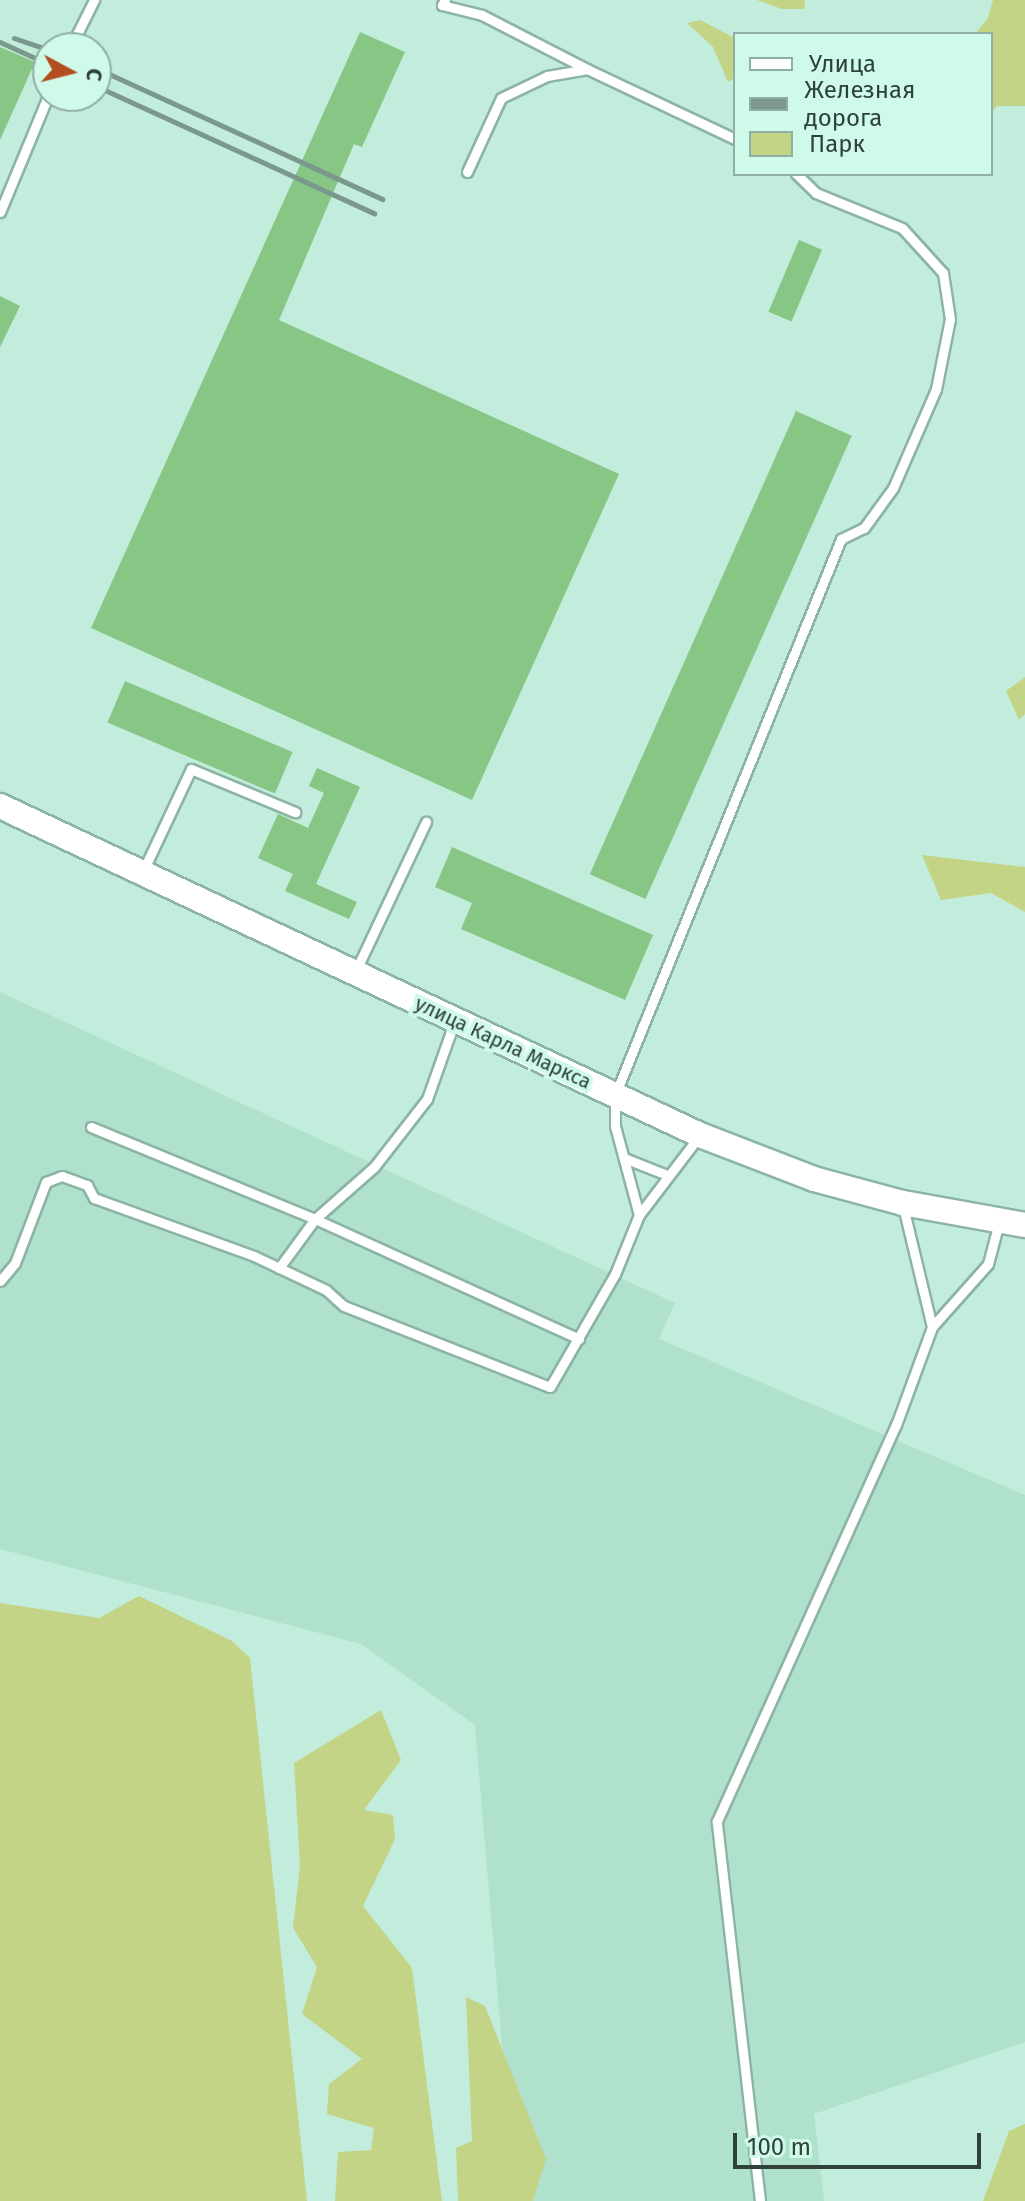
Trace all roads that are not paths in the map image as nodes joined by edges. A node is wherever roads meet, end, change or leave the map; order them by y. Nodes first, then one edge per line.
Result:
1 (94, 0) edge
2 (445, 0) edge
3 (78, 32) edge
4 (587, 69) junction
5 (41, 112) edge
6 (733, 138) edge
7 (467, 172) dead end
8 (798, 176) edge
9 (0, 212) edge
10 (0, 806) edge
11 (295, 812) dead end
12 (426, 822) dead end
13 (142, 873) junction
14 (355, 973) junction
15 (455, 1020) junction
16 (615, 1095) junction
17 (91, 1127) dead end
18 (700, 1135) junction
19 (624, 1158) junction
20 (667, 1175) junction
21 (903, 1203) junction
22 (639, 1215) junction
23 (315, 1219) junction
24 (999, 1222) junction
25 (1025, 1225) edge
26 (279, 1268) junction
27 (0, 1281) edge
28 (932, 1327) junction
29 (579, 1339) junction
30 (760, 2201) edge

1 - 3 lane
2 - 4 lane
4 - 6 lane
4 - 7 lane
5 - 9 lane
8 - 16 lane
10 - 13 main road, улица Карла Маркса
11 - 13 lane
12 - 14 lane
13 - 14 main road, улица Карла Маркса
14 - 15 main road, улица Карла Маркса
15 - 16 main road, улица Карла Маркса
15 - 23 lane
16 - 18 main road, улица Карла Маркса
16 - 19 lane
17 - 23 lane
18 - 20 lane
18 - 21 main road, улица Карла Маркса
19 - 20 lane
19 - 22 lane
20 - 22 lane
21 - 24 main road, улица Карла Маркса
21 - 28 lane
22 - 29 lane
23 - 26 lane
23 - 29 lane
24 - 25 main road, улица Карла Маркса
24 - 28 lane
26 - 27 lane
26 - 29 lane
28 - 30 lane

